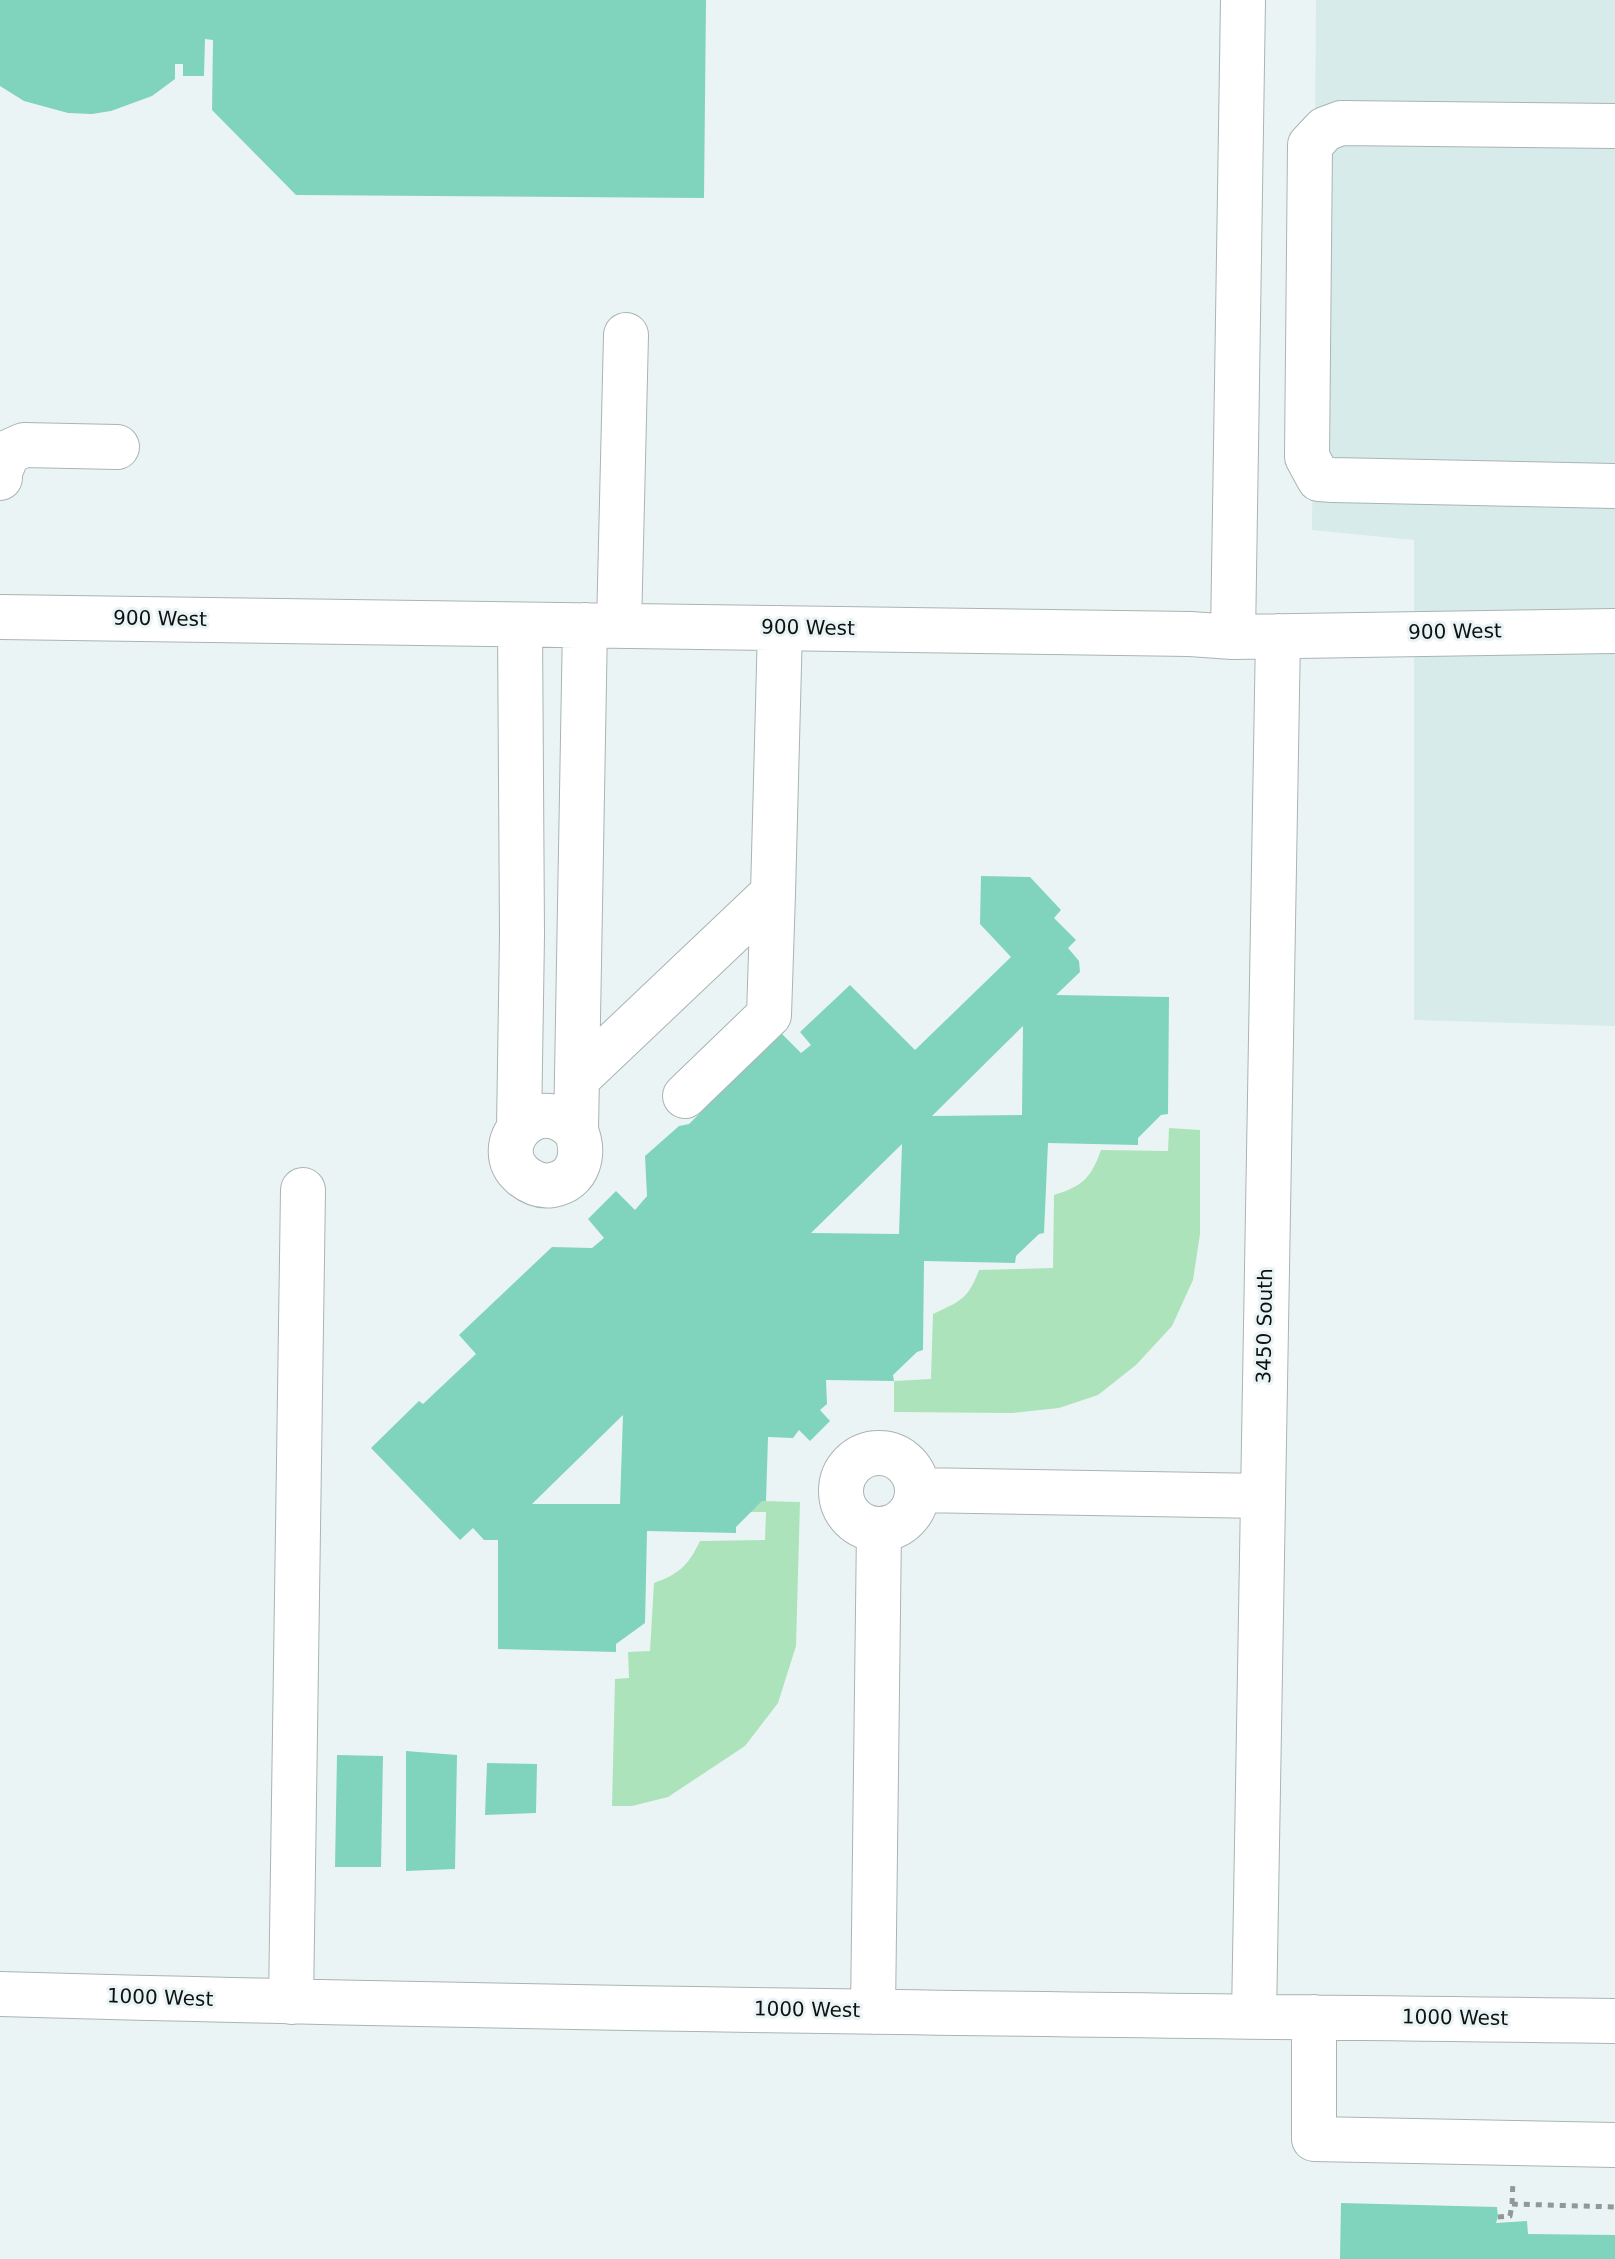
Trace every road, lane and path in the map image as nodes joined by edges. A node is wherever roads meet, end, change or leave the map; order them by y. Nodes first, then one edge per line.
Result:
1 (1243, 0) edge
2 (1615, 126) edge
3 (626, 335) dead end
4 (117, 447) dead end
5 (0, 478) edge
6 (1615, 486) edge
7 (0, 617) edge
8 (520, 625) junction
9 (602, 626) junction
10 (780, 628) junction
11 (1615, 631) edge
12 (1278, 636) junction
13 (1233, 637) junction
14 (773, 893) junction
15 (522, 935) junction
16 (580, 936) junction
17 (577, 1079) junction
18 (685, 1096) dead end
19 (519, 1128) junction
20 (576, 1131) junction
21 (303, 1190) dead end
22 (917, 1490) junction
23 (1263, 1496) junction
24 (879, 1529) junction
25 (0, 1994) edge
26 (291, 2002) junction
27 (873, 2012) junction
28 (1254, 2016) junction
29 (1314, 2017) junction
30 (1615, 2021) edge
31 (1615, 2145) edge
32 (1615, 2207) edge
33 (1498, 2217) dead end

1 - 13 street
2 - 6 street
3 - 9 street
4 - 5 street
7 - 8 street, 900 West
8 - 9 street, 900 West
8 - 15 street
9 - 10 street, 900 West
9 - 16 street
10 - 13 street, 900 West
10 - 14 street
11 - 12 street, 900 West
12 - 13 street, 900 West
12 - 23 street, 3450 South
14 - 17 street
14 - 18 street
15 - 16 street
15 - 19 street
16 - 17 street
17 - 20 street
19 - 20 street
19 - 20 street
21 - 26 street
22 - 23 street
22 - 24 street
22 - 24 street
23 - 28 street, 3450 South
24 - 27 street
25 - 26 street, 1000 West
26 - 27 street, 1000 West
27 - 28 street, 1000 West
28 - 29 street, 1000 West
29 - 30 street, 1000 West
29 - 31 street
32 - 33 path

